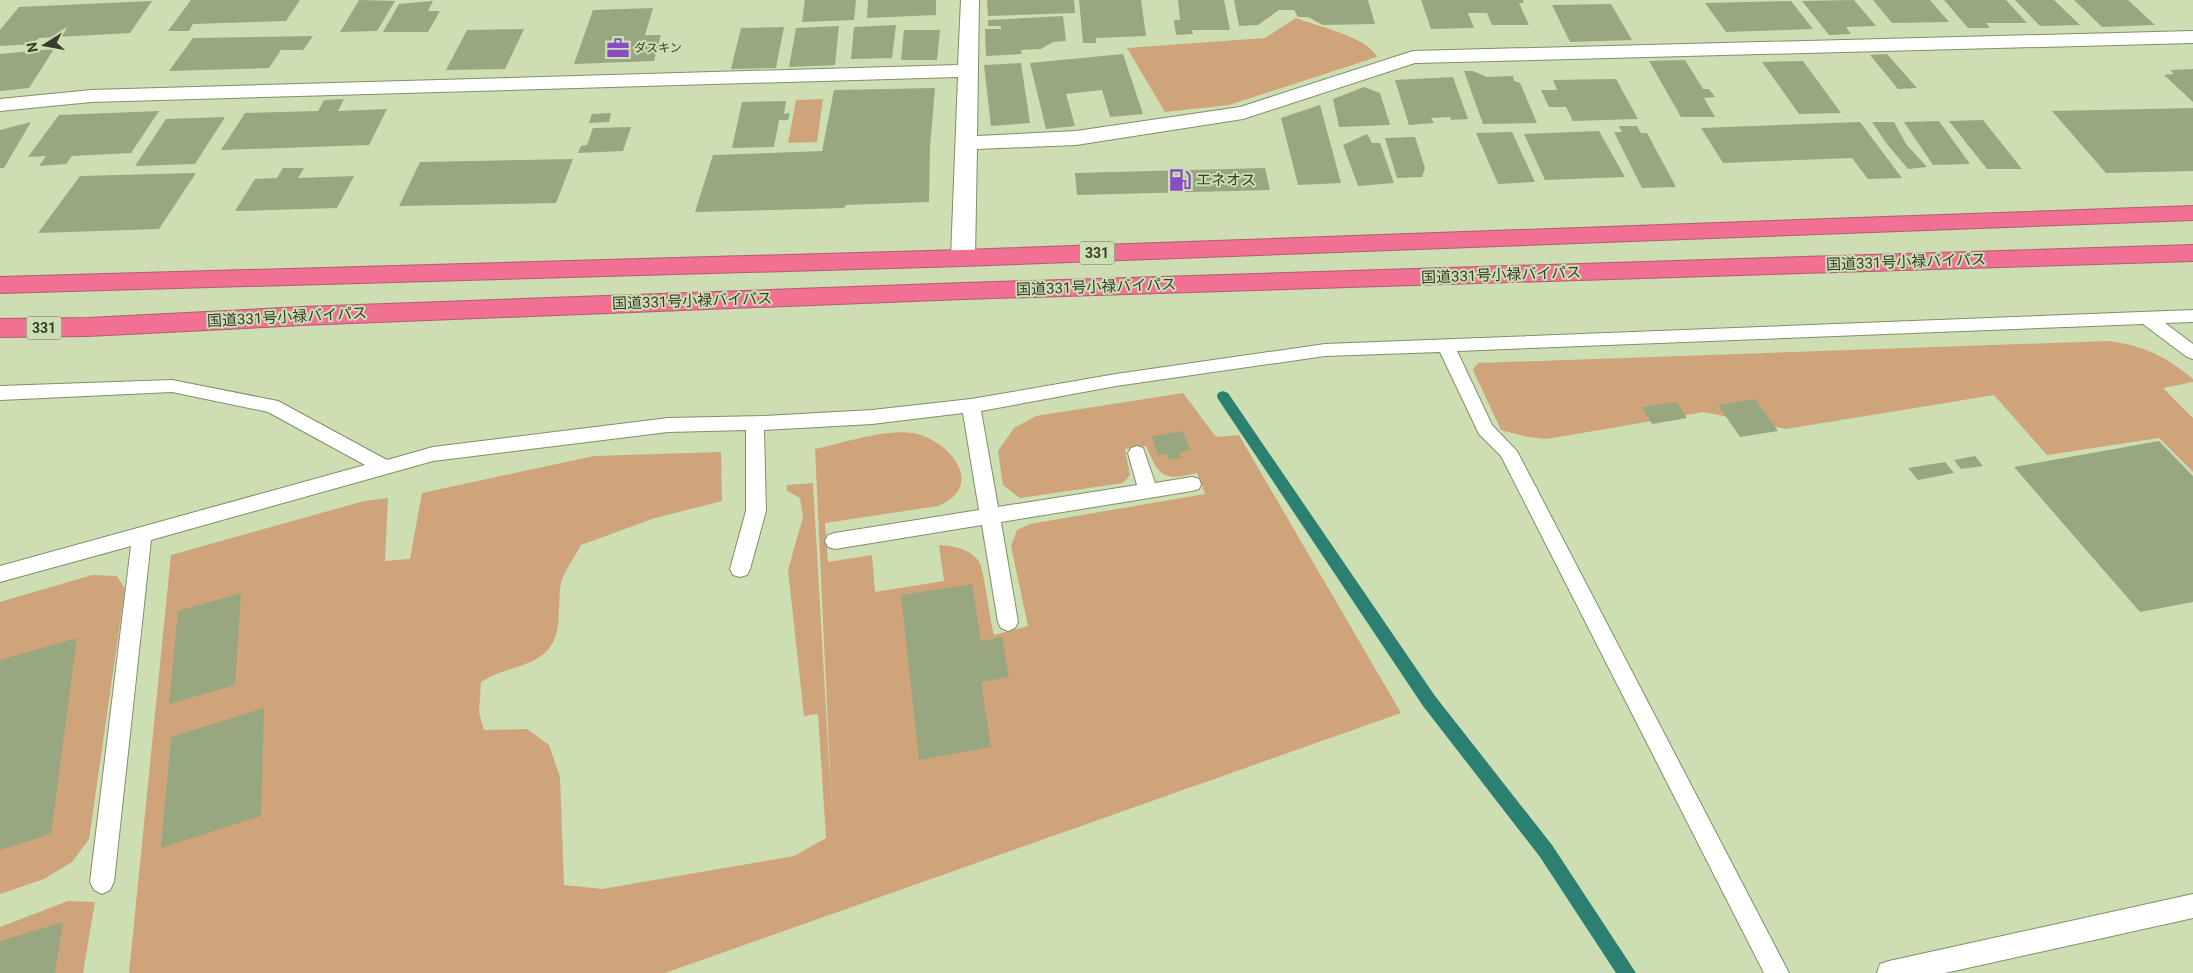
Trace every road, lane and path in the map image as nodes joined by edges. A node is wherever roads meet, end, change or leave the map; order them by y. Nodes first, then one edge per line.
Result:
1 (970, 0) edge
2 (2193, 37) edge
3 (968, 71) junction
4 (0, 105) edge
5 (967, 143) junction
6 (2193, 212) edge
7 (2193, 253) edge
8 (963, 258) junction
9 (0, 285) edge
10 (2193, 316) edge
11 (2147, 318) junction
12 (0, 328) edge
13 (1446, 346) junction
14 (2193, 353) edge
15 (0, 393) edge
16 (971, 406) junction
17 (755, 424) junction
18 (1137, 453) dead end
19 (386, 468) junction
20 (1192, 484) dead end
21 (1148, 492) junction
22 (990, 516) junction
23 (142, 534) junction
24 (835, 541) dead end
25 (740, 569) dead end
26 (0, 574) edge
27 (1008, 622) dead end
28 (102, 882) dead end
29 (2193, 906) edge
30 (1777, 973) edge
31 (1889, 973) edge

1 - 3 street
2 - 5 street
3 - 4 street
3 - 5 street
5 - 8 street
6 - 8 highway, 331
7 - 12 highway, 国道331号小禄バイパス / 331
8 - 9 highway, 331
10 - 11 lane
11 - 13 lane
11 - 14 lane
13 - 16 lane
13 - 30 lane
15 - 19 lane
16 - 17 lane
16 - 22 lane
17 - 19 lane
17 - 25 lane
18 - 21 lane
19 - 23 lane
20 - 21 lane
21 - 22 lane
22 - 24 lane
22 - 27 lane
23 - 26 lane
23 - 28 lane
29 - 31 lane

